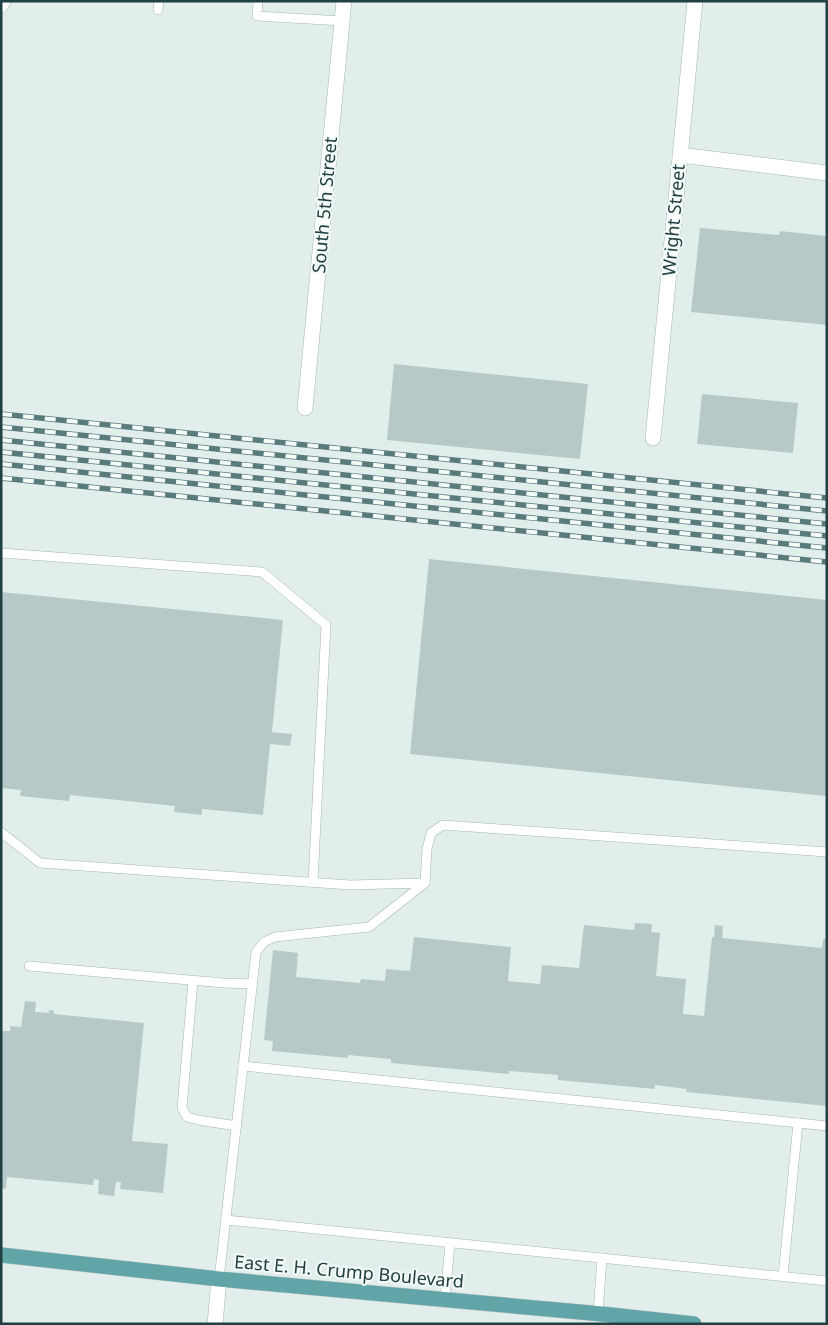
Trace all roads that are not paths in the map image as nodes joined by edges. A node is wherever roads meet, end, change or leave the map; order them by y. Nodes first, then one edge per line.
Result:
1 (3, 1) edge
2 (258, 1) edge
3 (344, 1) edge
4 (695, 1) edge
5 (1, 5) edge
6 (342, 21) junction
7 (680, 156) junction
8 (827, 173) edge
9 (305, 408) dead end
10 (653, 438) dead end
11 (1, 553) edge
12 (1, 832) edge
13 (827, 852) edge
14 (313, 882) junction
15 (426, 883) junction
16 (29, 966) dead end
17 (193, 981) junction
18 (253, 984) junction
19 (243, 1066) junction
20 (798, 1123) junction
21 (237, 1126) junction
22 (827, 1126) edge
23 (226, 1220) junction
24 (450, 1243) junction
25 (1, 1254) edge
26 (602, 1258) junction
27 (783, 1276) junction
28 (220, 1279) junction
29 (827, 1281) edge
30 (445, 1299) junction
31 (600, 1317) edge
32 (215, 1324) edge
33 (694, 1324) edge

1 - 5 street
2 - 6 lane
3 - 6 street, South 5th Street
4 - 7 street, Wright Street
6 - 9 street, South 5th Street
7 - 8 street
7 - 10 street, Wright Street
11 - 14 lane
12 - 14 lane
13 - 15 lane
14 - 15 lane
15 - 18 lane
16 - 17 lane
17 - 18 lane
17 - 21 lane
18 - 19 lane
19 - 20 lane
19 - 21 lane
20 - 22 lane
20 - 27 lane
21 - 23 lane
23 - 24 lane
23 - 28 lane
24 - 26 lane
24 - 30 lane
25 - 28 main road, East E. H. Crump Boulevard
26 - 27 lane
26 - 31 lane
27 - 29 lane
28 - 30 main road, East E. H. Crump Boulevard
28 - 32 street
30 - 31 main road, East E. H. Crump Boulevard
31 - 33 main road, East E. H. Crump Boulevard

